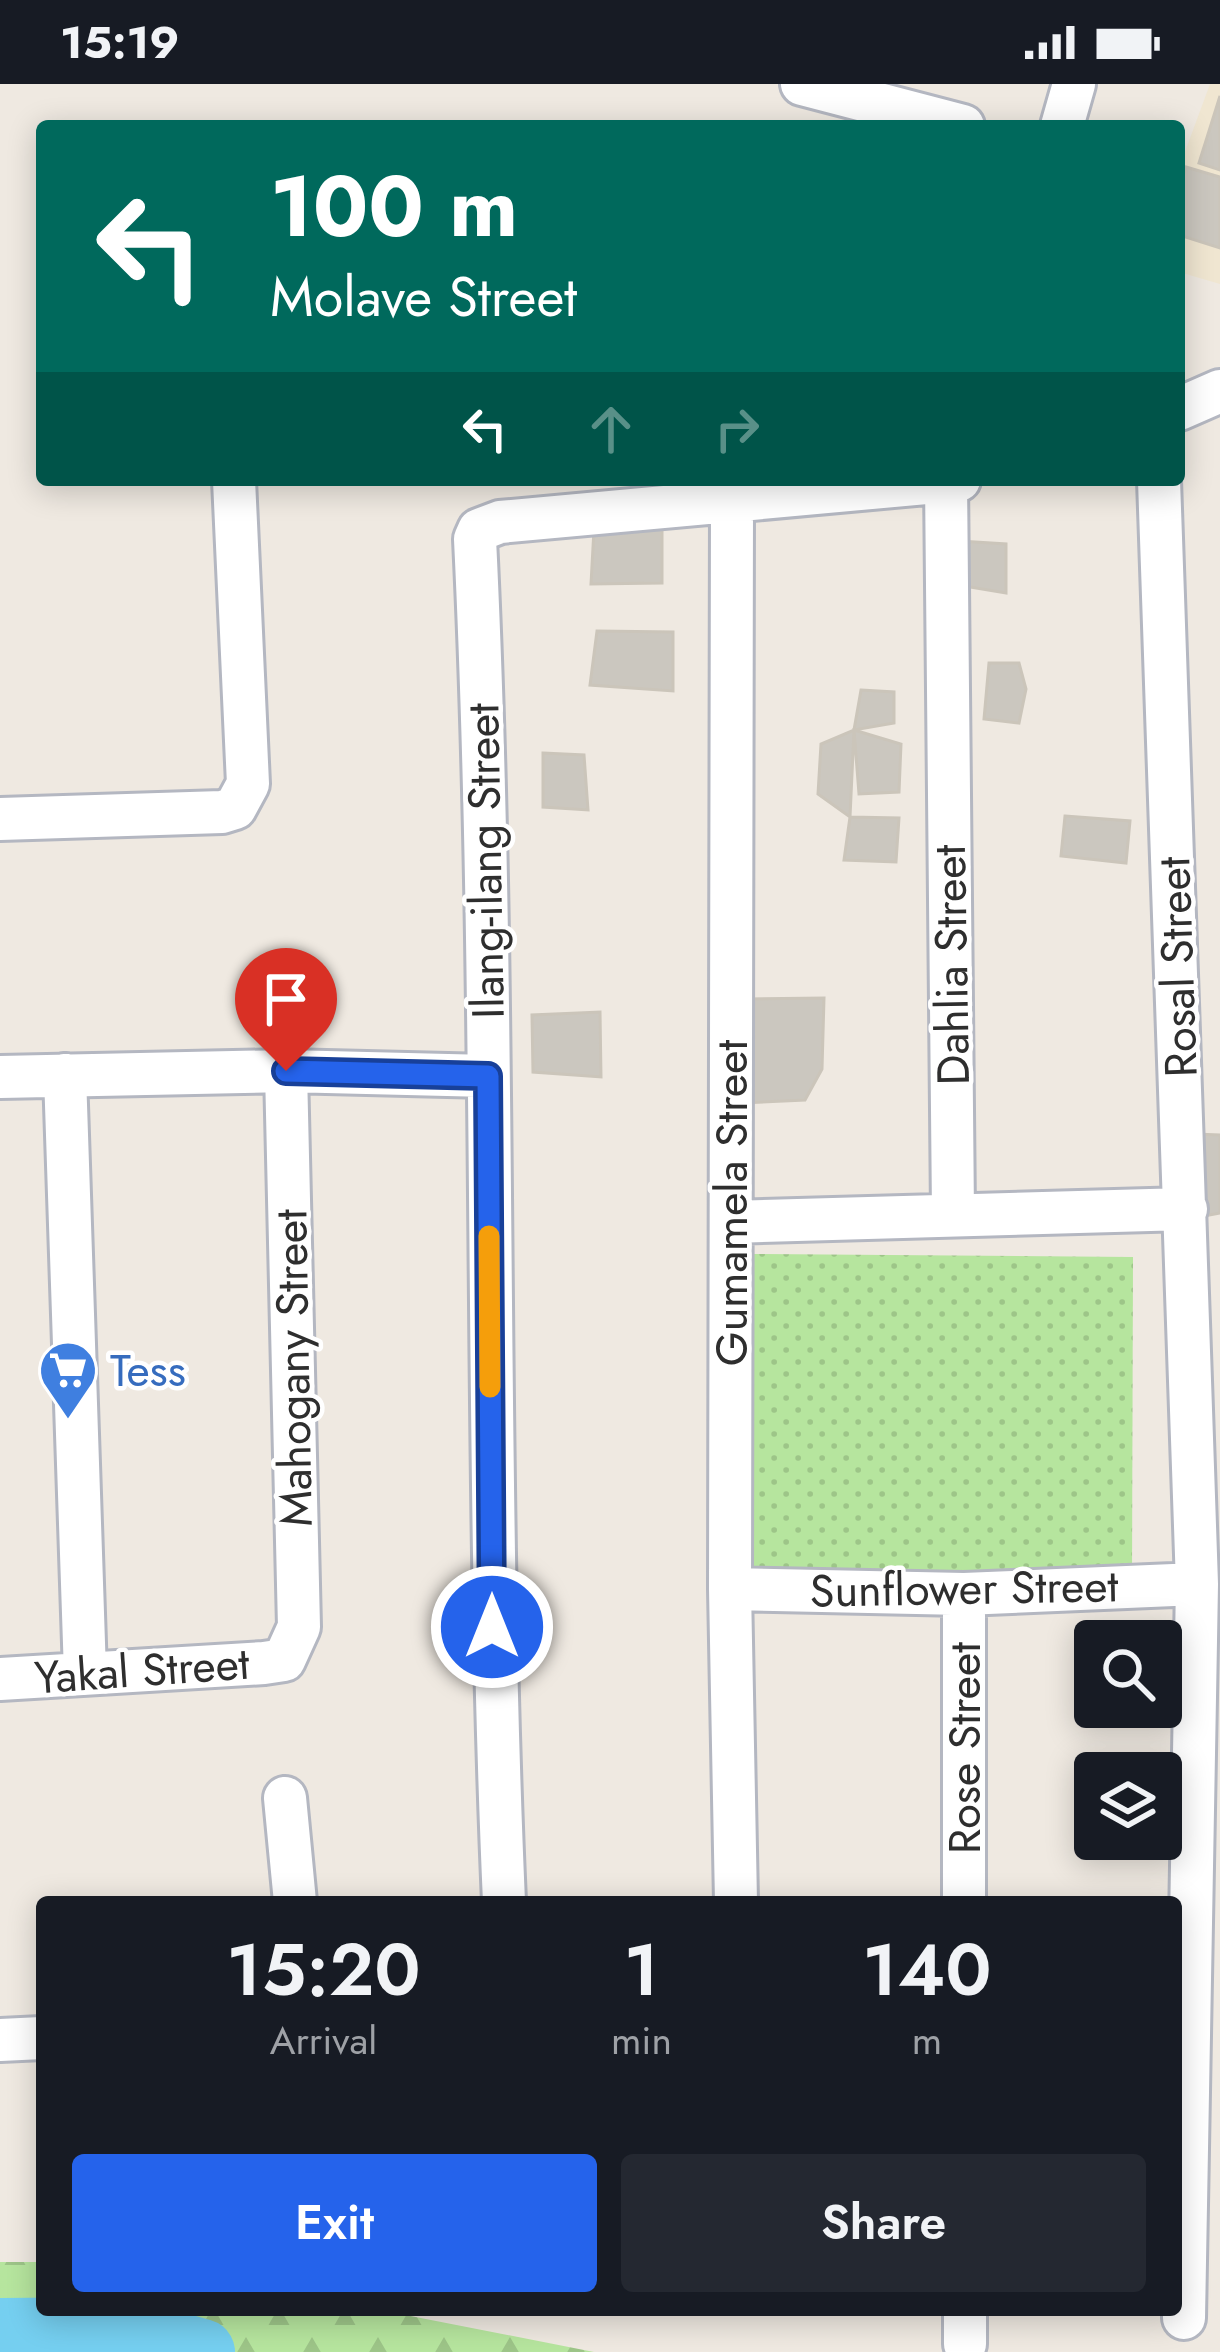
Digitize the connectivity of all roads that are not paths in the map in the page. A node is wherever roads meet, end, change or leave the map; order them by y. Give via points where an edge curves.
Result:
1 (802, 84) edge
2 (1074, 84) edge
3 (940, 120) edge
4 (1064, 120) edge
5 (1220, 391) edge
6 (1185, 406) edge
7 (234, 486) edge
8 (903, 486) edge
9 (950, 486) edge
10 (1160, 486) edge
11 (732, 504) junction
12 (0, 819) edge
13 (286, 1071) junction
14 (65, 1075) junction
15 (0, 1076) edge
16 (488, 1076) junction
17 (1186, 1209) junction
18 (953, 1214) junction
19 (731, 1222) junction
20 (1206, 1424) edge
21 (1197, 1584) junction
22 (730, 1589) junction
23 (964, 1594) junction
24 (284, 1660) joint
25 (85, 1673) junction
26 (0, 1679) edge
27 (285, 1798) dead end
28 (294, 1896) edge
29 (504, 1896) edge
30 (736, 1896) edge
31 (964, 1896) edge
32 (36, 2038) edge
33 (0, 2040) edge
34 (1184, 2318) dead end

1 - 3 street
2 - 4 street
5 - 6 street
7 - 12 street via 246,670 242,798 222,812
8 - 11 street
9 - 18 street, Dahlia Street
10 - 17 street, Rosal Street
11 - 16 street, Ilang-ilang Street via 500,522 475,539
11 - 19 street, Gumamela Street
13 - 14 street
13 - 16 street
13 - 24 street, Mahogany Street via 299,1627
14 - 15 street
14 - 25 street
16 - 29 street, Ilang-ilang Street via 492,1627
17 - 18 street
17 - 20 street, Rosal Street
18 - 19 street
19 - 22 street, Gumamela Street
20 - 21 street, Rosal Street
21 - 23 street, Sunflower Street
21 - 34 street, Rosal Street
22 - 23 street, Sunflower Street
22 - 30 street, Gumamela Street
23 - 31 street, Rose Street
24 - 25 street, Yakal Street
25 - 26 street, Yakal Street
27 - 28 street
32 - 33 street

